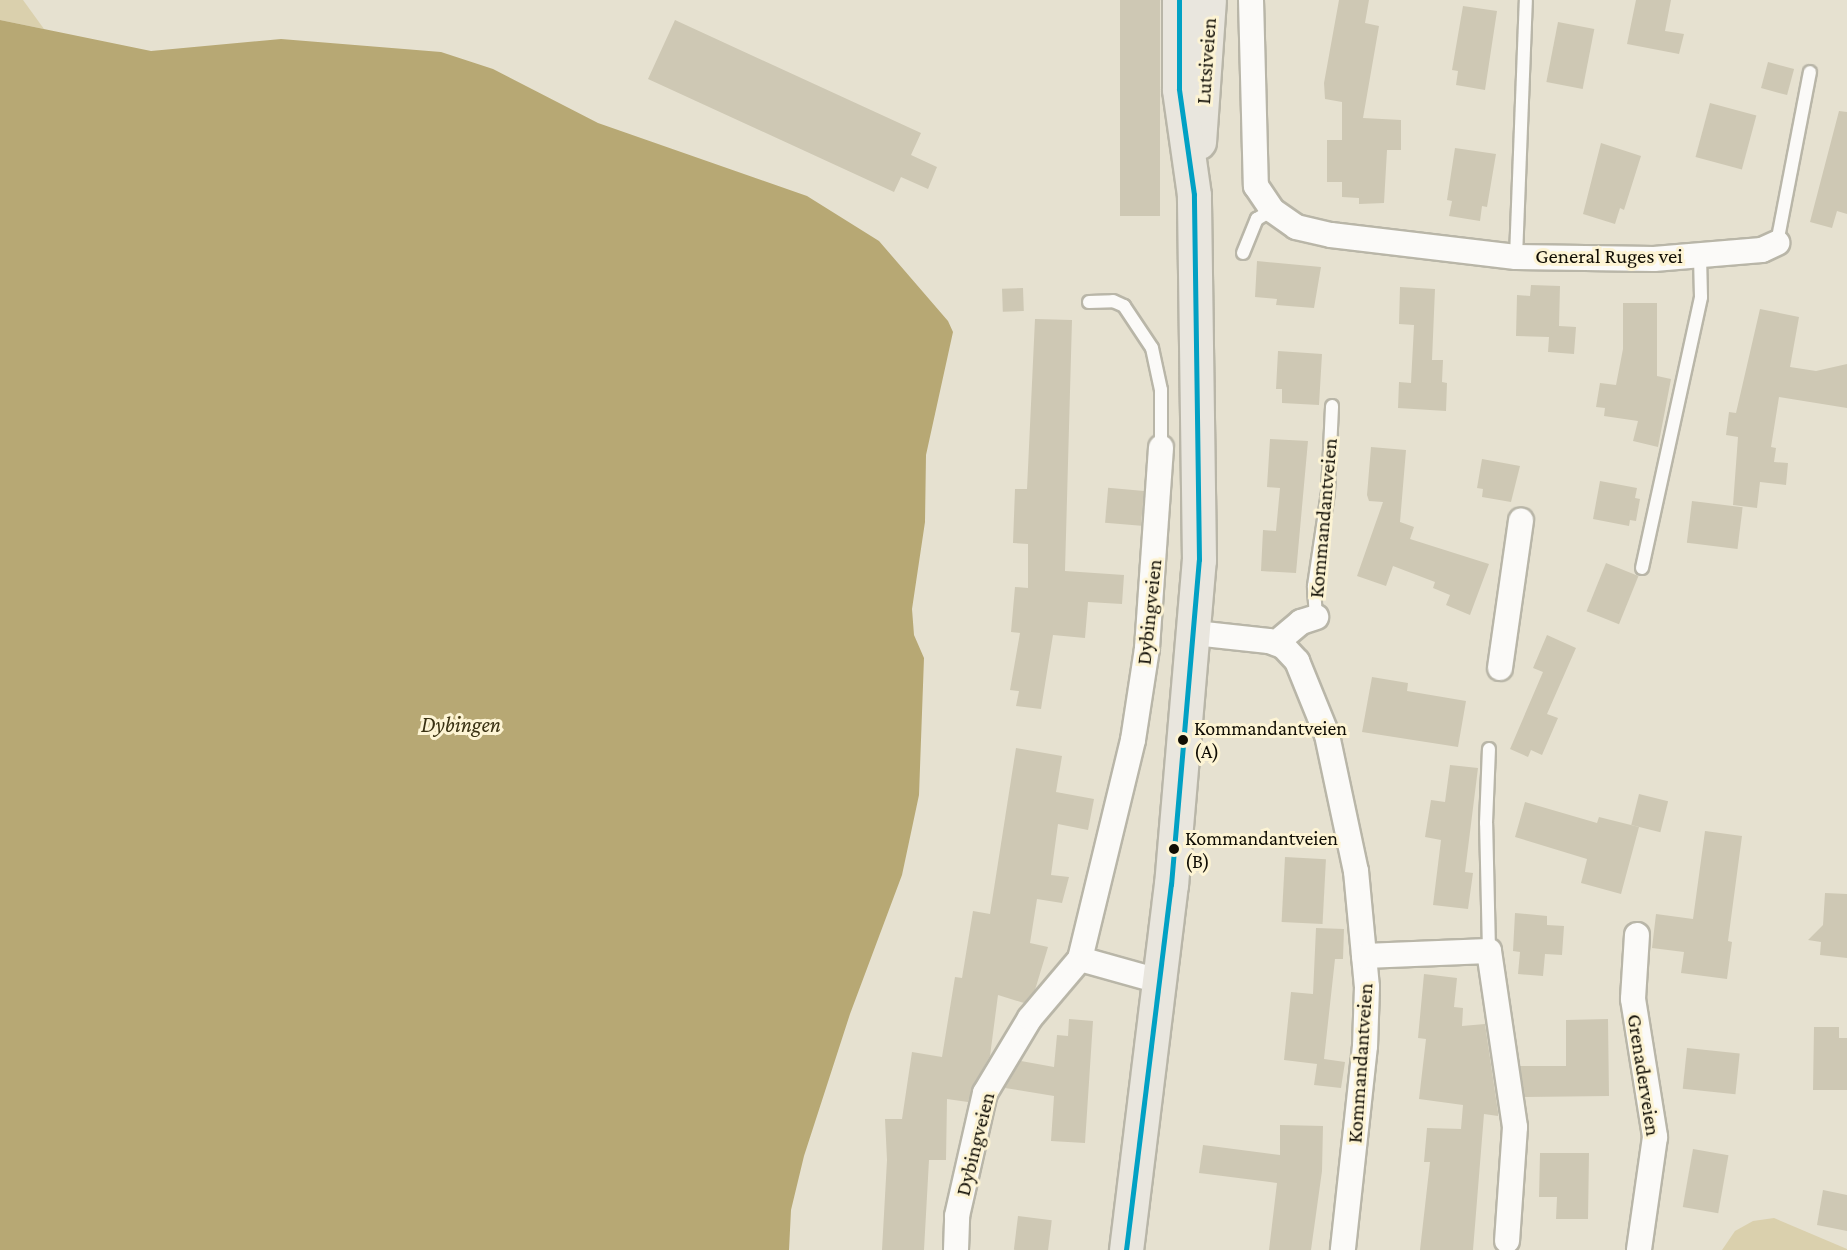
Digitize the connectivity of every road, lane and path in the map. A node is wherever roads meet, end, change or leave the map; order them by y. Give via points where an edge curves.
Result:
1 (1179, 0) edge
2 (1209, 0) edge
3 (1251, 0) edge
4 (1526, 0) edge
5 (1810, 72) dead end
6 (1194, 195) junction
7 (1272, 210) junction
8 (1776, 243) joint
9 (1243, 253) dead end
10 (1700, 255) junction
11 (1516, 256) junction
12 (1089, 302) dead end
13 (1332, 406) dead end
14 (1161, 447) joint
15 (1521, 520) dead end
16 (1642, 568) dead end
17 (1316, 617) joint
18 (1195, 633) junction
19 (1276, 643) junction
20 (1500, 668) dead end
21 (1490, 749) dead end
22 (1637, 935) dead end
23 (1489, 951) junction
24 (1364, 956) junction
25 (1080, 959) junction
26 (1159, 981) junction
27 (1507, 1242) dead end
28 (956, 1250) edge
29 (1126, 1250) edge
30 (1343, 1250) edge
31 (1639, 1250) edge

1 - 6 main road, Lutsiveien via 1179,89
2 - 6 main road, Lutsiveien
3 - 7 street, General Ruges vei via 1253,167 1256,186
4 - 11 lane
5 - 8 lane, General Ruges vei
6 - 18 main road, Lutsiveien via 1199,560
7 - 9 lane via 1257,219
7 - 11 street, General Ruges vei via 1296,227 1331,236
8 - 10 street, General Ruges vei via 1762,250
10 - 11 street, General Ruges vei via 1654,259
10 - 16 lane via 1701,297
12 - 14 lane, Dybingveien via 1113,301 1124,306 1152,348 1161,390
13 - 17 lane, Kommandantveien via 1328,492 1314,586
14 - 25 street, Dybingveien via 1156,544 1140,694
15 - 20 street
17 - 19 street, Kommandantveien via 1301,622
18 - 19 street
18 - 26 main road, Lutsiveien
19 - 24 street, Kommandantveien via 1297,661 1327,735 1356,871
21 - 23 lane via 1486,823
22 - 31 street, Grenaderveien via 1633,999 1655,1137
23 - 24 street
23 - 27 street via 1515,1127
24 - 30 street, Kommandantveien via 1365,1046
25 - 26 street
25 - 28 street, Dybingveien via 1030,1018 985,1093 957,1216
26 - 29 main road, Lutsiveien

